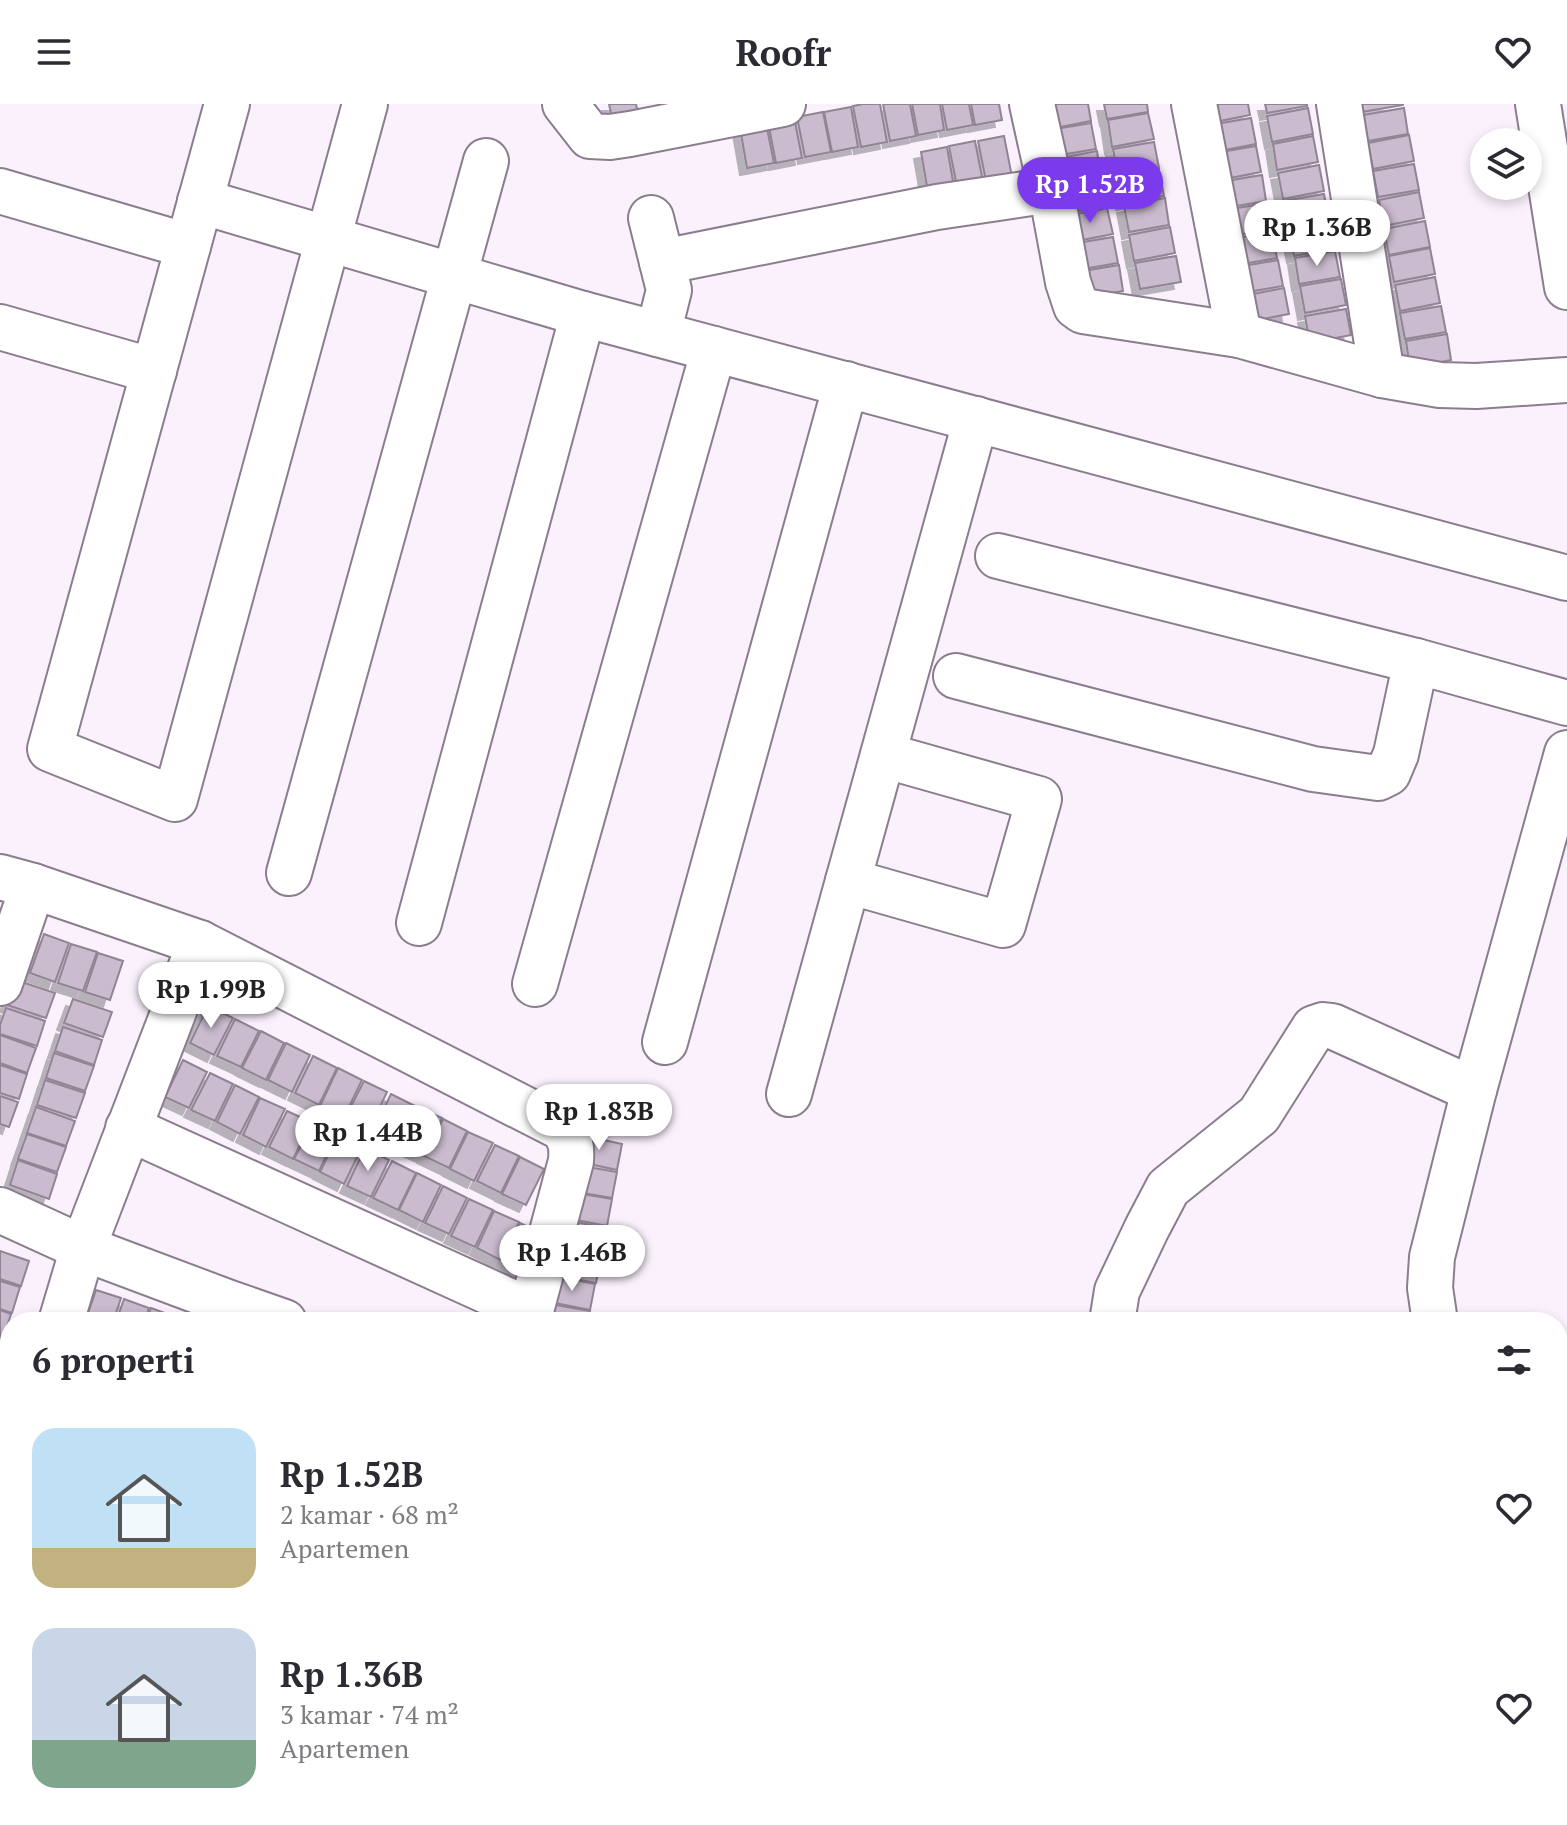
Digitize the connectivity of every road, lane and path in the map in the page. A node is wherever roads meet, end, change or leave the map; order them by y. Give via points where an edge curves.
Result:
1 (365, 104) edge
2 (565, 104) edge
3 (783, 104) edge
4 (1032, 104) edge
5 (1194, 104) edge
6 (1339, 104) edge
7 (1538, 104) edge
8 (215, 107) edge
9 (486, 161) dead end
10 (1051, 190) junction
11 (0, 191) edge
12 (200, 201) junction
13 (651, 218) dead end
14 (328, 238) junction
15 (188, 246) junction
16 (662, 262) junction
17 (454, 275) junction
18 (1567, 287) edge
19 (583, 314) junction
20 (0, 327) edge
21 (658, 334) junction
22 (1239, 335) junction
23 (714, 349) junction
24 (154, 371) junction
25 (1382, 375) junction
26 (1567, 380) edge
27 (846, 384) junction
28 (976, 419) junction
29 (998, 556) dead end
30 (1567, 578) edge
31 (1416, 661) junction
32 (956, 676) dead end
33 (1567, 703) edge
34 (1567, 753) edge
35 (883, 755) junction
36 (289, 873) dead end
37 (848, 881) junction
38 (17, 882) edge
39 (419, 923) dead end
40 (200, 943) junction
41 (0, 983) edge
42 (535, 984) dead end
43 (665, 1042) dead end
44 (1474, 1090) junction
45 (789, 1094) dead end
46 (128, 1128) junction
47 (0, 1210) edge
48 (83, 1248) junction
49 (64, 1312) edge
50 (224, 1312) edge
51 (520, 1312) edge
52 (530, 1312) edge
53 (1114, 1312) edge
54 (1434, 1312) edge

1 - 14 street
2 - 3 street via 590,136 600,137
4 - 10 street
5 - 22 street
6 - 25 street
7 - 18 street
8 - 12 street
9 - 17 street
10 - 16 street via 937,207
10 - 22 street via 1068,282 1079,309
11 - 15 street
12 - 14 street
12 - 15 street
13 - 16 street
14 - 17 street
14 - 24 street via 175,799 50,749
15 - 24 street
16 - 21 street via 669,290
17 - 19 street
17 - 36 street
19 - 21 street
19 - 39 street
20 - 24 street
21 - 23 street
22 - 25 street
23 - 27 street
23 - 42 street
25 - 26 street via 1464,386
27 - 28 street
27 - 43 street
28 - 30 street
28 - 35 street
29 - 31 street
31 - 32 street via 1396,754 1388,773 1378,778 1313,769
31 - 33 street
34 - 44 street
35 - 37 street
35 - 37 street via 1039,799 1003,925
37 - 45 street
38 - 40 street
38 - 41 street
40 - 46 street
40 - 52 street via 562,1128 569,1136 571,1161
44 - 53 street via 1332,1026 1314,1028 1259,1115 1168,1188 1117,1291
44 - 54 street via 1432,1257
46 - 48 street
46 - 51 street
47 - 48 street
48 - 49 street
48 - 50 street

